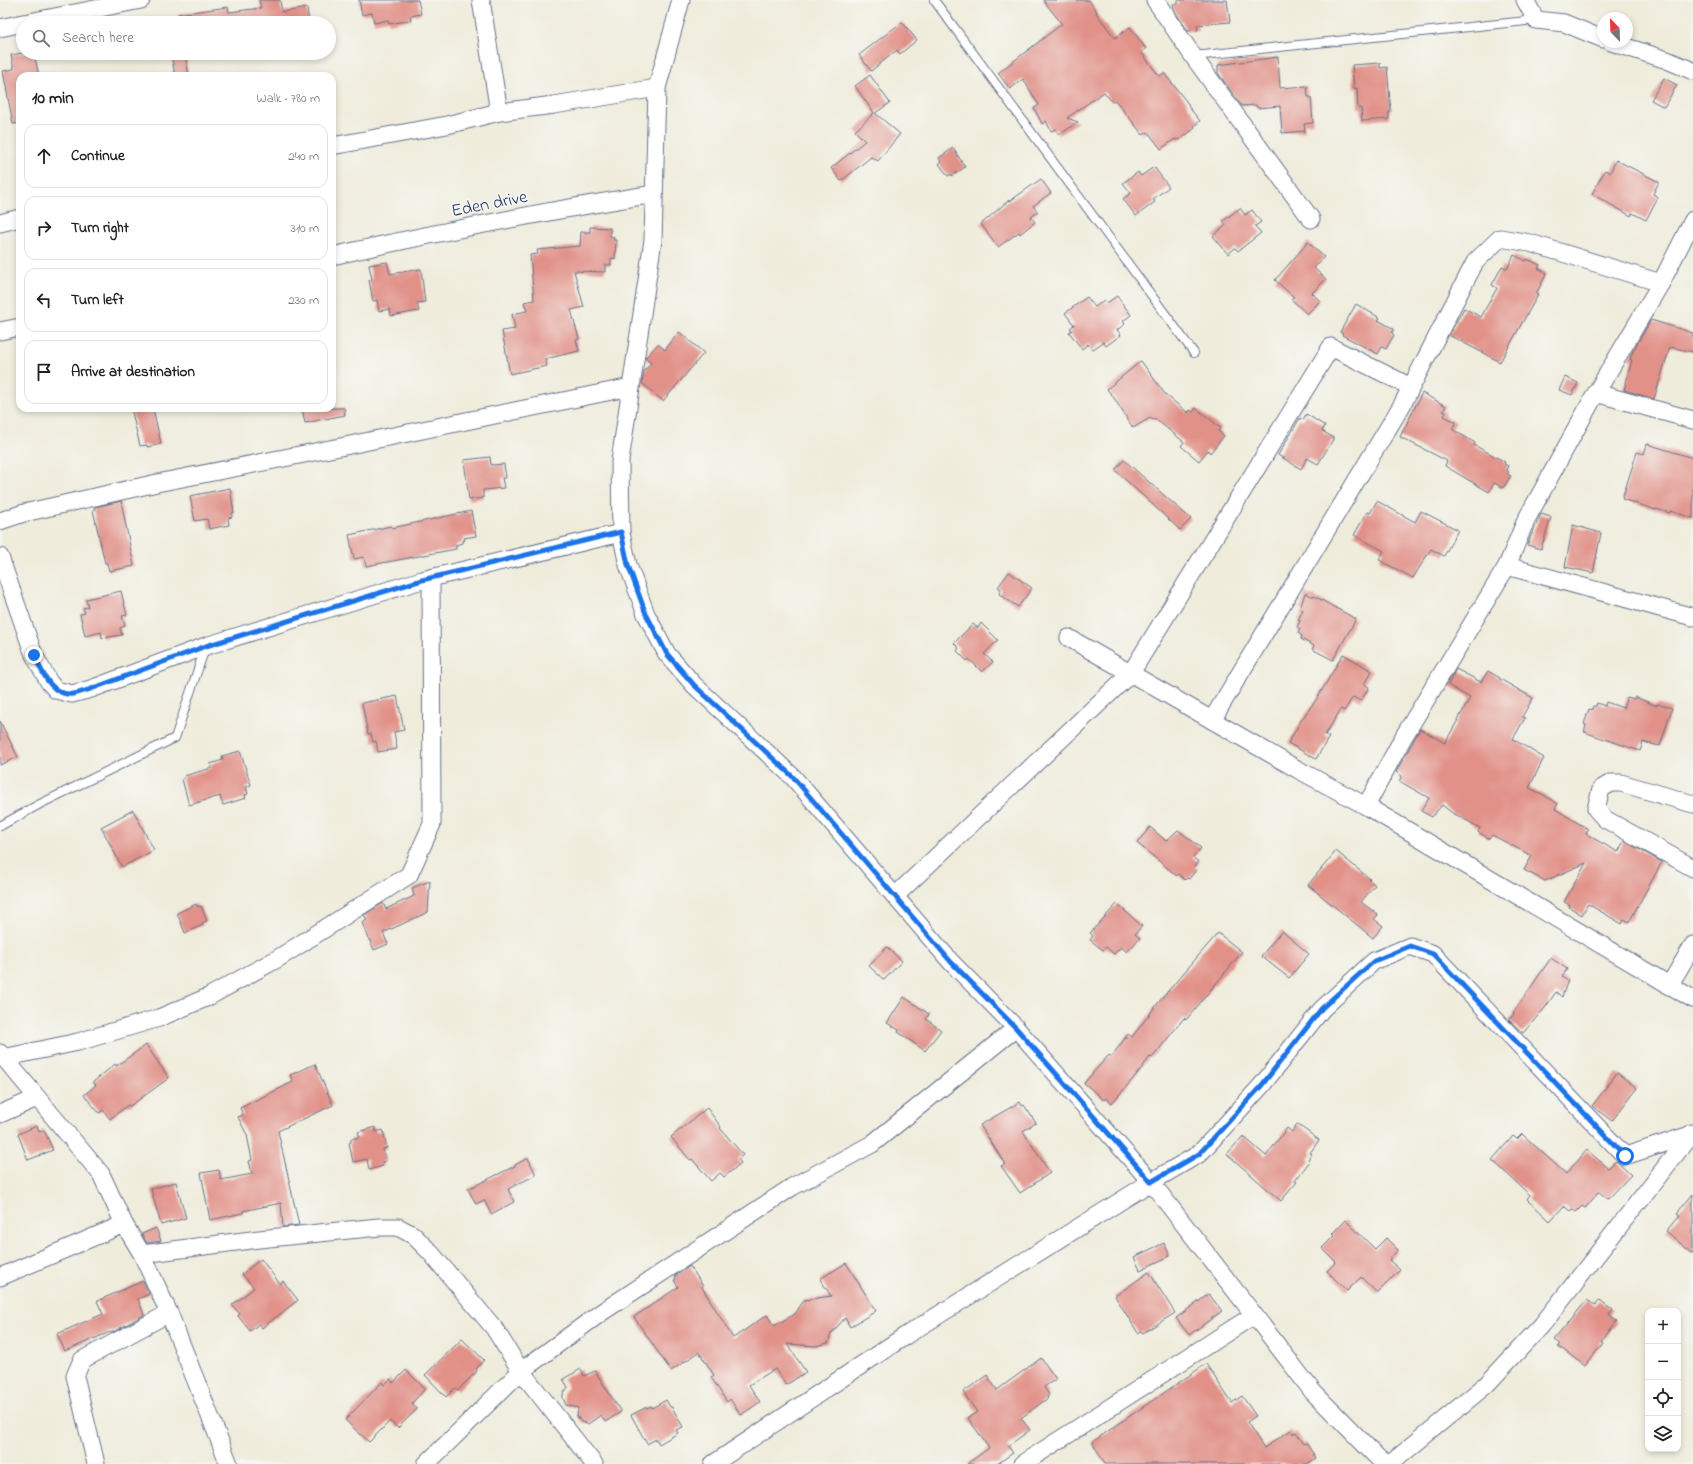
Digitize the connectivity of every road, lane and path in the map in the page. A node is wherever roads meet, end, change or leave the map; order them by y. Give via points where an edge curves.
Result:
1 (141, 0) edge
2 (481, 0) edge
3 (681, 0) edge
4 (934, 0) edge
5 (1155, 0) edge
6 (1525, 0) edge
7 (59, 16) edge
8 (1536, 20) junction
9 (16, 25) edge
10 (0, 28) edge
11 (1597, 37) edge
12 (1630, 48) edge
13 (1193, 56) junction
14 (1693, 70) edge
15 (658, 88) junction
16 (499, 112) junction
17 (336, 145) edge
18 (654, 194) junction
19 (16, 219) edge
20 (1311, 219) dead end
21 (1693, 220) edge
22 (0, 223) edge
23 (336, 255) edge
24 (1660, 283) junction
25 (16, 328) edge
26 (0, 331) edge
27 (1194, 353) dead end
28 (631, 387) junction
29 (1411, 387) junction
30 (1596, 393) junction
31 (1693, 420) edge
32 (0, 521) edge
33 (621, 532) junction
34 (0, 557) edge
35 (1507, 566) junction
36 (431, 578) junction
37 (1693, 617) edge
38 (1069, 638) dead end
39 (206, 646) junction
40 (1131, 673) junction
41 (1212, 720) junction
42 (1693, 804) edge
43 (1366, 806) junction
44 (0, 826) edge
45 (1693, 868) edge
46 (895, 896) junction
47 (1693, 945) edge
48 (1669, 986) junction
49 (1693, 999) edge
50 (1016, 1028) junction
51 (2, 1055) edge
52 (38, 1098) junction
53 (0, 1114) edge
54 (1692, 1132) edge
55 (1151, 1182) junction
56 (124, 1224) junction
57 (142, 1254) junction
58 (0, 1277) edge
59 (169, 1313) junction
60 (1254, 1314) junction
61 (521, 1370) junction
62 (1384, 1463) edge
63 (96, 1464) edge
64 (229, 1464) edge
65 (426, 1464) edge
66 (594, 1464) edge
67 (713, 1464) edge
68 (1022, 1464) edge

1 - 7 street
2 - 16 street
3 - 15 street
4 - 27 lane
5 - 13 street
6 - 8 street
8 - 11 street via 1564,23
8 - 13 lane
9 - 10 street
12 - 14 street
13 - 20 street
15 - 16 street
15 - 18 street
16 - 17 street via 447,125
18 - 23 street, Eden drive via 566,208
18 - 28 street via 653,240
19 - 22 street
21 - 24 street
24 - 29 street via 1530,243 1500,238 1475,262
24 - 30 street
25 - 26 street
28 - 32 street via 340,448 157,483 24,513
28 - 33 street via 620,461
29 - 40 street via 1331,347
29 - 41 street
30 - 31 street
30 - 35 street via 1526,520
33 - 36 street
33 - 46 street via 628,565 646,614 667,654 694,685 793,777
34 - 39 street via 34,655 56,690 72,694 91,689
35 - 37 street
35 - 43 street via 1404,736
36 - 39 street
36 - 51 street via 432,824 409,875 277,959 208,997 159,1018 78,1042
38 - 40 street
39 - 44 lane via 175,738
40 - 41 street
40 - 46 street
41 - 43 street
42 - 45 street via 1621,783 1610,783 1601,789 1596,809 1605,819
43 - 48 street
46 - 50 street via 951,962
47 - 48 street
48 - 49 street
50 - 55 street
50 - 61 street via 872,1144 792,1187 602,1312
51 - 52 street
52 - 53 street
52 - 56 street via 101,1174
54 - 55 street via 1625,1156 1433,954 1410,946 1374,961 1322,1008 1262,1085 1199,1154
54 - 62 street via 1542,1325 1486,1385
55 - 60 street
55 - 67 street via 905,1336
56 - 57 street
56 - 58 street
57 - 59 street
57 - 61 street via 259,1239 398,1227 413,1235 430,1252 494,1328
59 - 63 street via 82,1360 75,1376
59 - 64 street
60 - 62 street via 1312,1392
60 - 68 street
61 - 65 street
61 - 66 street

